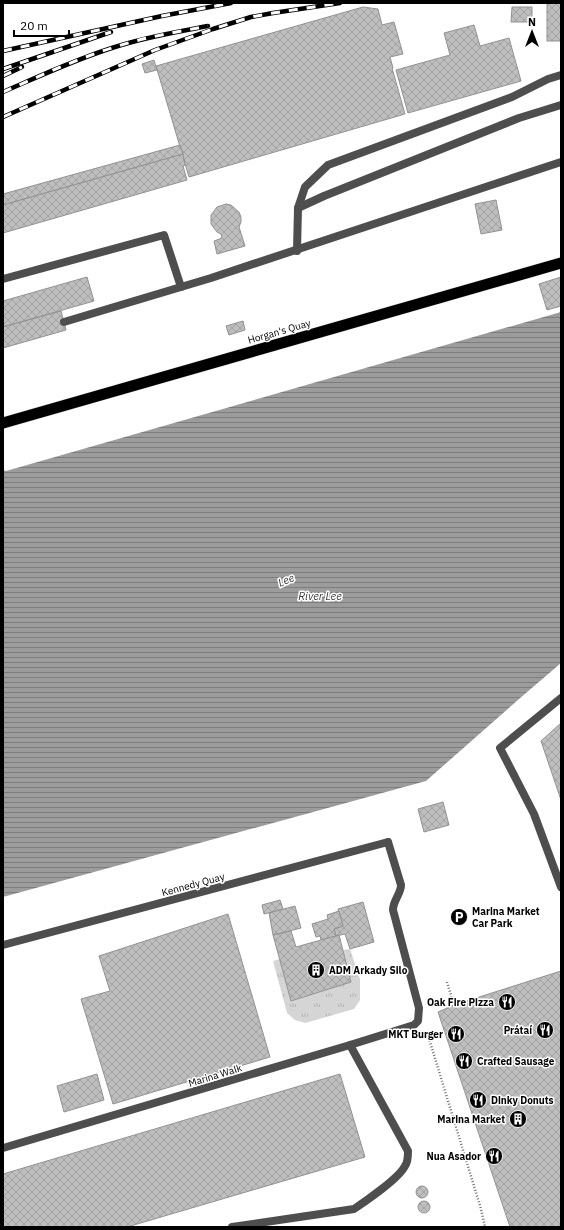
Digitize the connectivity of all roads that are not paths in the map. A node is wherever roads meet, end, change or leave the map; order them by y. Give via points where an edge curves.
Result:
1 (561, 75) edge
2 (561, 105) edge
3 (561, 162) edge
4 (298, 208) junction
5 (297, 251) junction
6 (561, 262) edge
7 (3, 279) edge
8 (181, 287) junction
9 (64, 322) dead end
10 (3, 423) edge
11 (561, 698) edge
12 (561, 887) edge
13 (3, 946) edge
14 (420, 1008) joint
15 (350, 1046) junction
16 (3, 1148) edge
17 (232, 1227) edge

1 - 4 street via 512,97 328,165 305,187
2 - 4 street via 519,118
3 - 5 street
4 - 5 street
5 - 8 street
6 - 10 highway, Horgan's Quay
7 - 8 street via 164,235
8 - 9 street
11 - 12 street via 500,748 534,814
13 - 14 street, Kennedy Quay via 388,842 401,885 393,910
14 - 15 street, Marina Walk via 418,1021 414,1025
15 - 16 street, Marina Walk
15 - 17 street via 408,1151 407,1165 402,1172 354,1209

